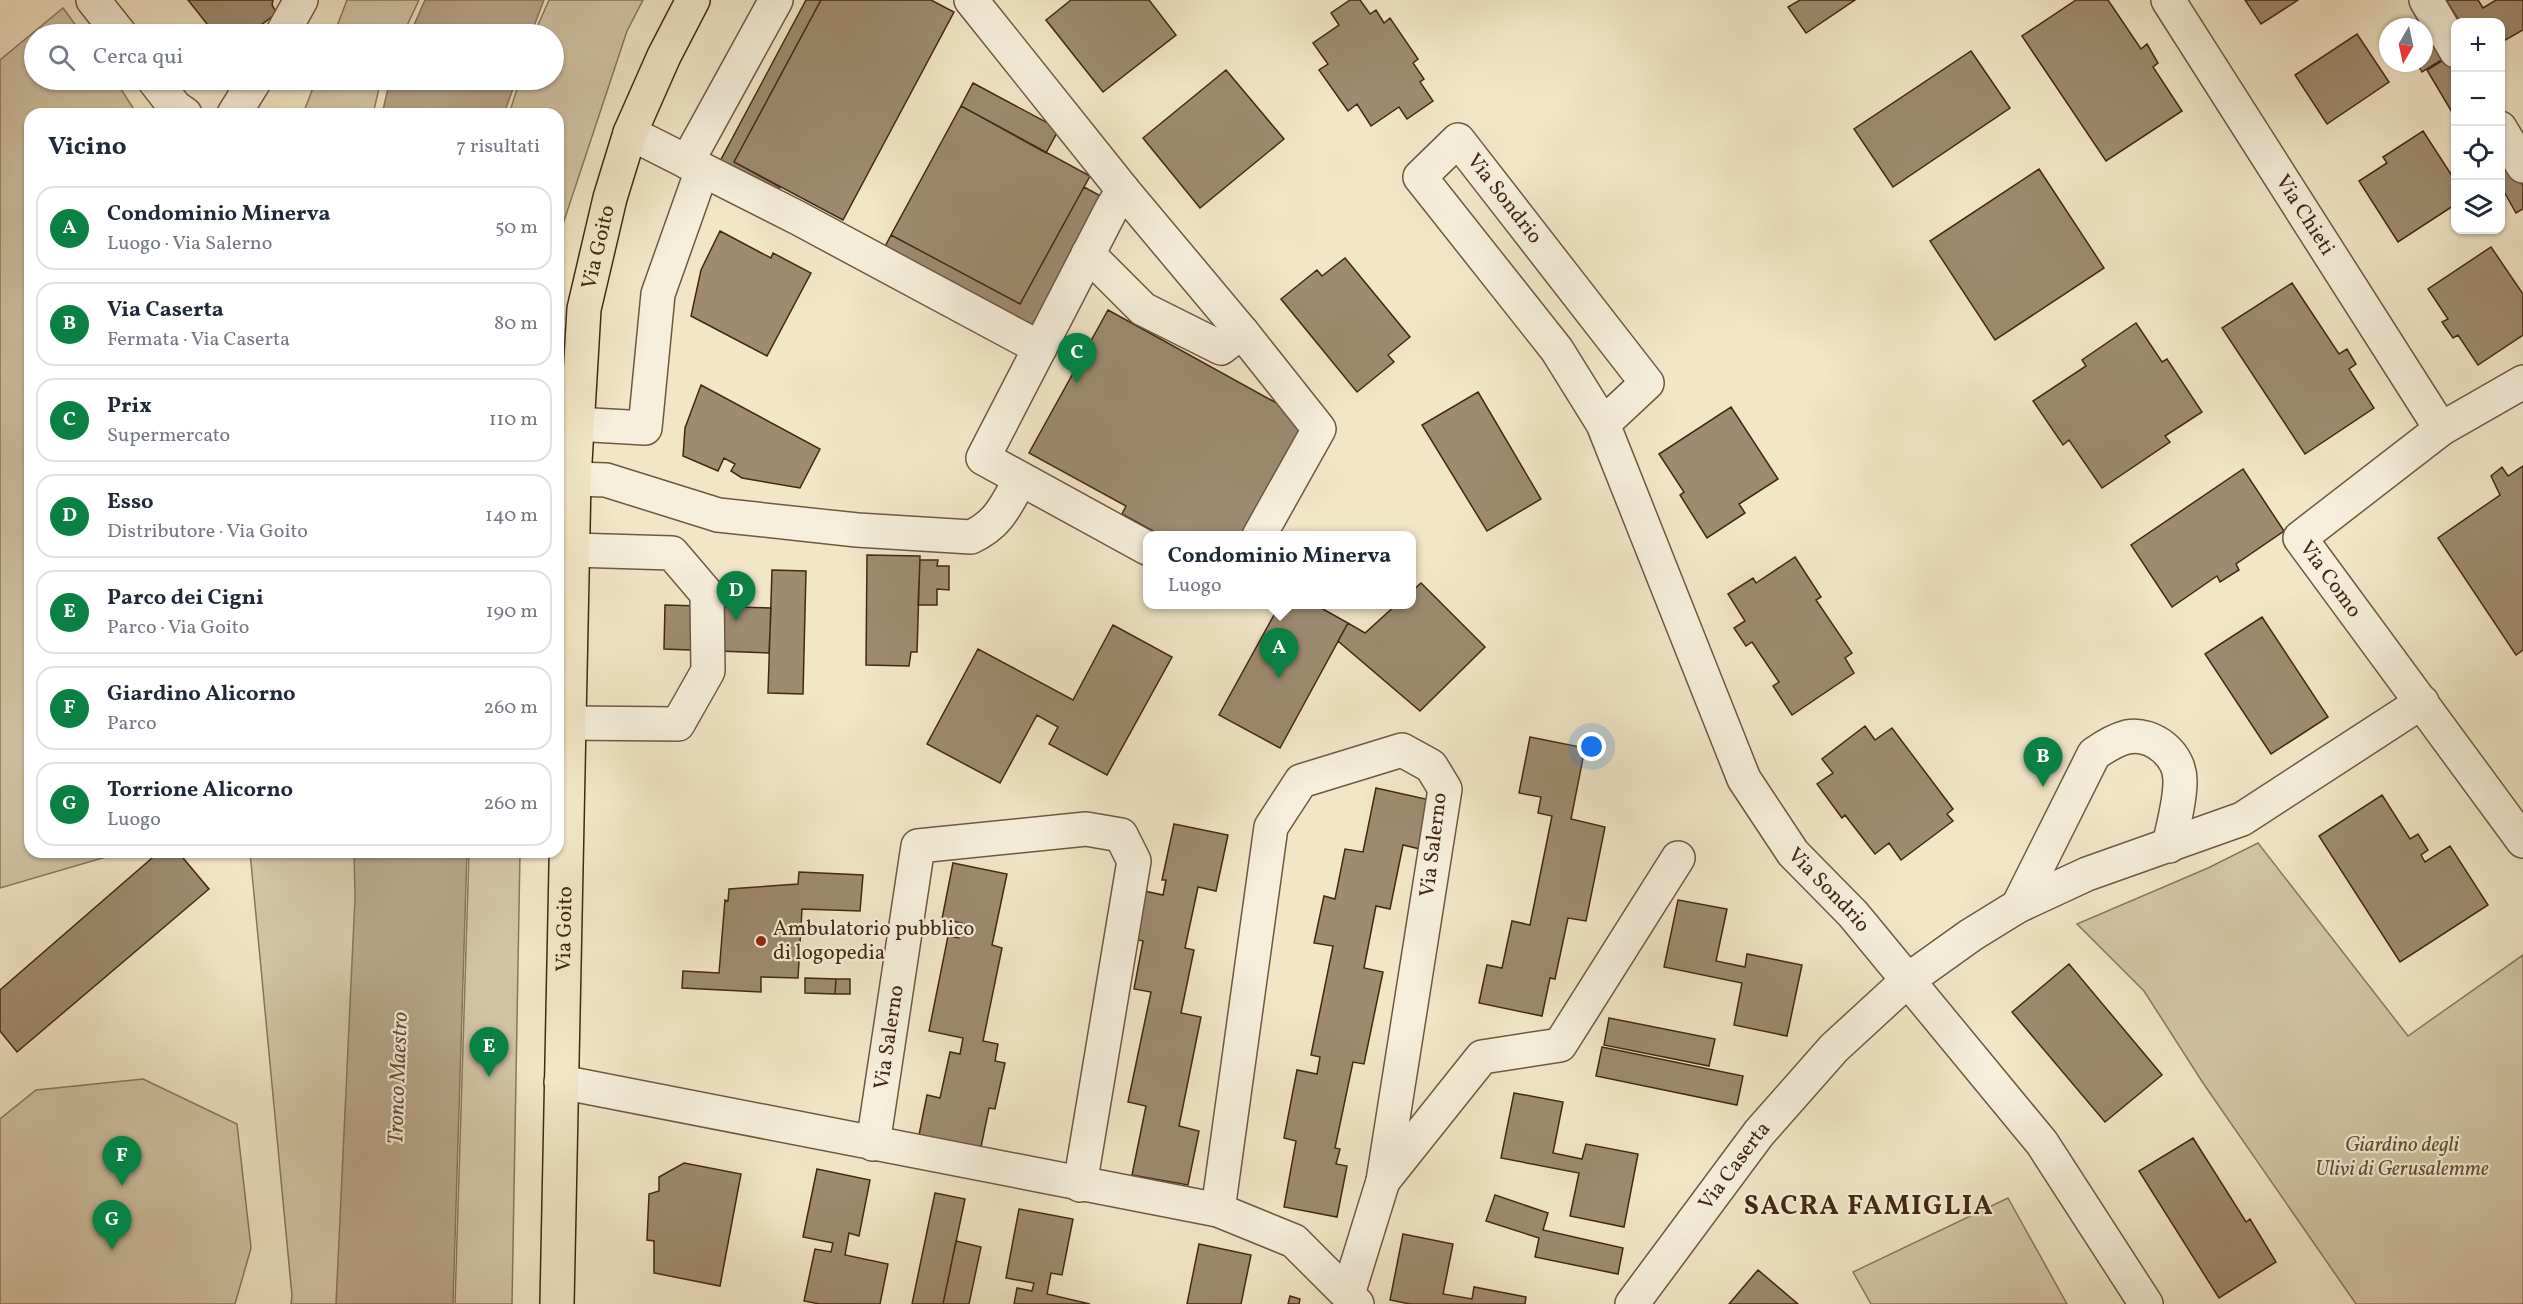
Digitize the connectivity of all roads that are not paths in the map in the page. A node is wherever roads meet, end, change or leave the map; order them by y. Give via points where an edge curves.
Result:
1 (93, 0) edge
2 (301, 0) edge
3 (693, 0) edge
4 (776, 0) edge
5 (971, 0) edge
6 (2168, 0) edge
7 (2426, 0) edge
8 (112, 24) edge
9 (288, 24) edge
10 (2451, 42) edge
11 (162, 90) edge
12 (249, 90) edge
13 (176, 108) edge
14 (238, 108) edge
15 (630, 133) junction
16 (2505, 136) edge
17 (694, 166) junction
18 (2523, 166) edge
19 (1123, 190) junction
20 (1088, 254) junction
21 (1242, 332) junction
22 (1040, 348) junction
23 (2523, 382) edge
24 (575, 424) junction
25 (1603, 424) junction
26 (2441, 429) junction
27 (574, 479) junction
28 (1020, 480) junction
29 (1262, 531) edge
30 (1143, 546) edge
31 (573, 550) junction
32 (2422, 702) junction
33 (569, 723) junction
34 (2523, 841) edge
35 (2169, 846) junction
36 (1678, 858) dead end
37 (2019, 906) junction
38 (1908, 980) junction
39 (561, 1082) junction
40 (873, 1144) junction
41 (1383, 1181) junction
42 (1080, 1185) junction
43 (1218, 1210) junction
44 (1352, 1299) edge
45 (556, 1304) edge
46 (1632, 1304) edge
47 (2146, 1304) edge

1 - 8 street
2 - 9 street
3 - 15 main road, Via Goito
4 - 17 street
5 - 19 street
6 - 26 street, Via Chieti
7 - 10 street
11 - 13 street
12 - 14 street
15 - 17 street
15 - 24 main road, Via Goito via 584,309
16 - 18 street
17 - 22 street
17 - 24 street via 658,294 645,428
19 - 20 street
19 - 21 street
20 - 21 street via 1143,309 1221,348
20 - 22 street
21 - 29 street via 1319,429
22 - 28 street via 983,458
23 - 26 street, Via Como
24 - 27 main road, Via Goito
25 - 25 street, Via Sondrio via 1647,383 1458,140 1420,177 1557,350
25 - 38 street, Via Sondrio via 1744,780 1793,852 1853,914
26 - 32 street, Via Como via 2300,538
27 - 28 street via 606,480 718,515 971,537 988,529
27 - 31 main road, Via Goito
28 - 30 street
31 - 33 main road, Via Goito
31 - 33 street via 672,553 707,594 708,671 678,724
32 - 34 street, Via Como
32 - 35 street, Via Caserta via 2242,819
33 - 39 main road, Via Goito
35 - 37 street, Via Caserta via 2087,874
35 - 37 street via 2180,780 2174,758 2159,742 2129,736 2112,742 2094,754
36 - 41 street, Via Salerno via 1560,1046 1482,1057
37 - 38 street, Via Caserta
38 - 46 street, Via Caserta via 1834,1048 1759,1134
38 - 47 street, Via Sondrio via 2042,1143
39 - 40 street, Via Salerno
39 - 45 main road, Via Goito
40 - 42 street, Via Salerno
40 - 42 street, Via Salerno via 918,846 1086,829 1121,835 1134,861
41 - 43 street, Via Salerno via 1444,789 1431,766 1402,750 1301,781 1271,827
41 - 44 street, Via Salerno
42 - 43 street, Via Salerno
43 - 44 street, Via Salerno via 1294,1240

